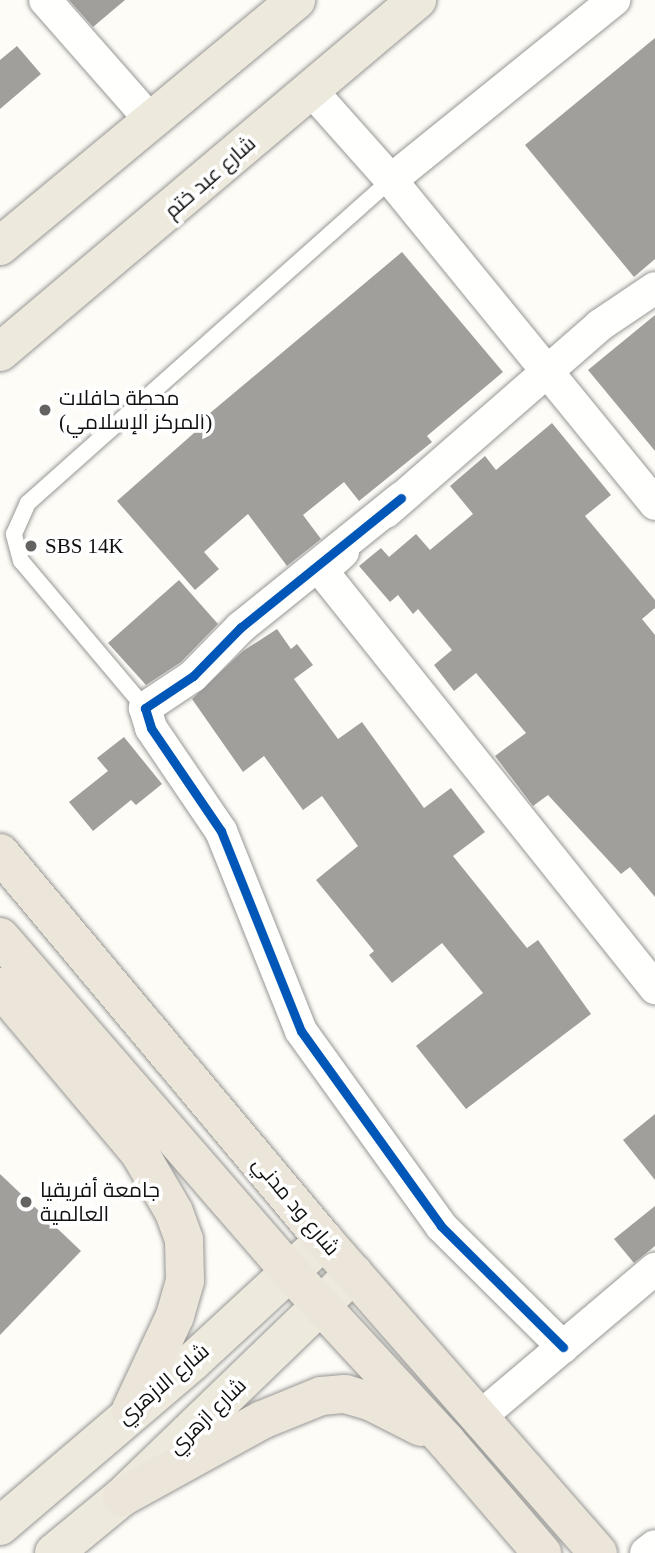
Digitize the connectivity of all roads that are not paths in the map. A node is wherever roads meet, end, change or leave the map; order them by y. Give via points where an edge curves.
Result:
1 (45, 0) edge
2 (296, 0) edge
3 (417, 0) edge
4 (614, 0) edge
5 (311, 90) junction
6 (152, 122) junction
7 (391, 180) junction
8 (0, 246) edge
9 (655, 288) edge
10 (0, 352) edge
11 (548, 373) junction
12 (401, 498) junction
13 (655, 504) edge
14 (145, 708) junction
15 (0, 853) edge
16 (0, 937) edge
17 (0, 987) edge
18 (655, 988) edge
19 (324, 1240) junction
20 (655, 1269) edge
21 (291, 1273) junction
22 (354, 1273) junction
23 (321, 1307) junction
24 (563, 1347) junction
25 (131, 1410) junction
26 (481, 1416) junction
27 (446, 1441) junction
28 (122, 1497) junction
29 (0, 1526) edge
30 (655, 1546) edge
31 (54, 1553) edge
32 (542, 1553) edge
33 (598, 1553) edge
34 (646, 1553) edge

1 - 6 street
2 - 6 main road
3 - 5 main road, شارع عبد ختم
4 - 7 street
5 - 7 street
5 - 10 main road, شارع عبد ختم
6 - 8 main road
7 - 11 street
7 - 14 lane via 28,503 14,534 21,561
9 - 11 street via 600,325
11 - 12 street
11 - 13 street
12 - 14 street via 241,627 193,676
12 - 18 street via 322,571
14 - 24 street via 151,727 221,831 301,1031 441,1226
15 - 19 highway, شارع ود مدني
16 - 21 highway
17 - 25 highway via 139,1152 174,1212 184,1240 185,1281 175,1315
19 - 21 main road, شارع الازهري
19 - 22 highway, شارع ود مدني
20 - 24 street
21 - 23 highway
21 - 25 main road, شارع الازهري
22 - 23 main road, شارع ازهري
22 - 26 highway, شارع ود مدني
23 - 27 highway
23 - 28 main road, شارع ازهري
24 - 26 street
25 - 29 main road, شارع الازهري
26 - 33 highway, شارع ود مدني
27 - 28 highway via 370,1401 345,1394 321,1396 262,1420
27 - 32 highway
28 - 31 main road, شارع ازهري
30 - 34 street

